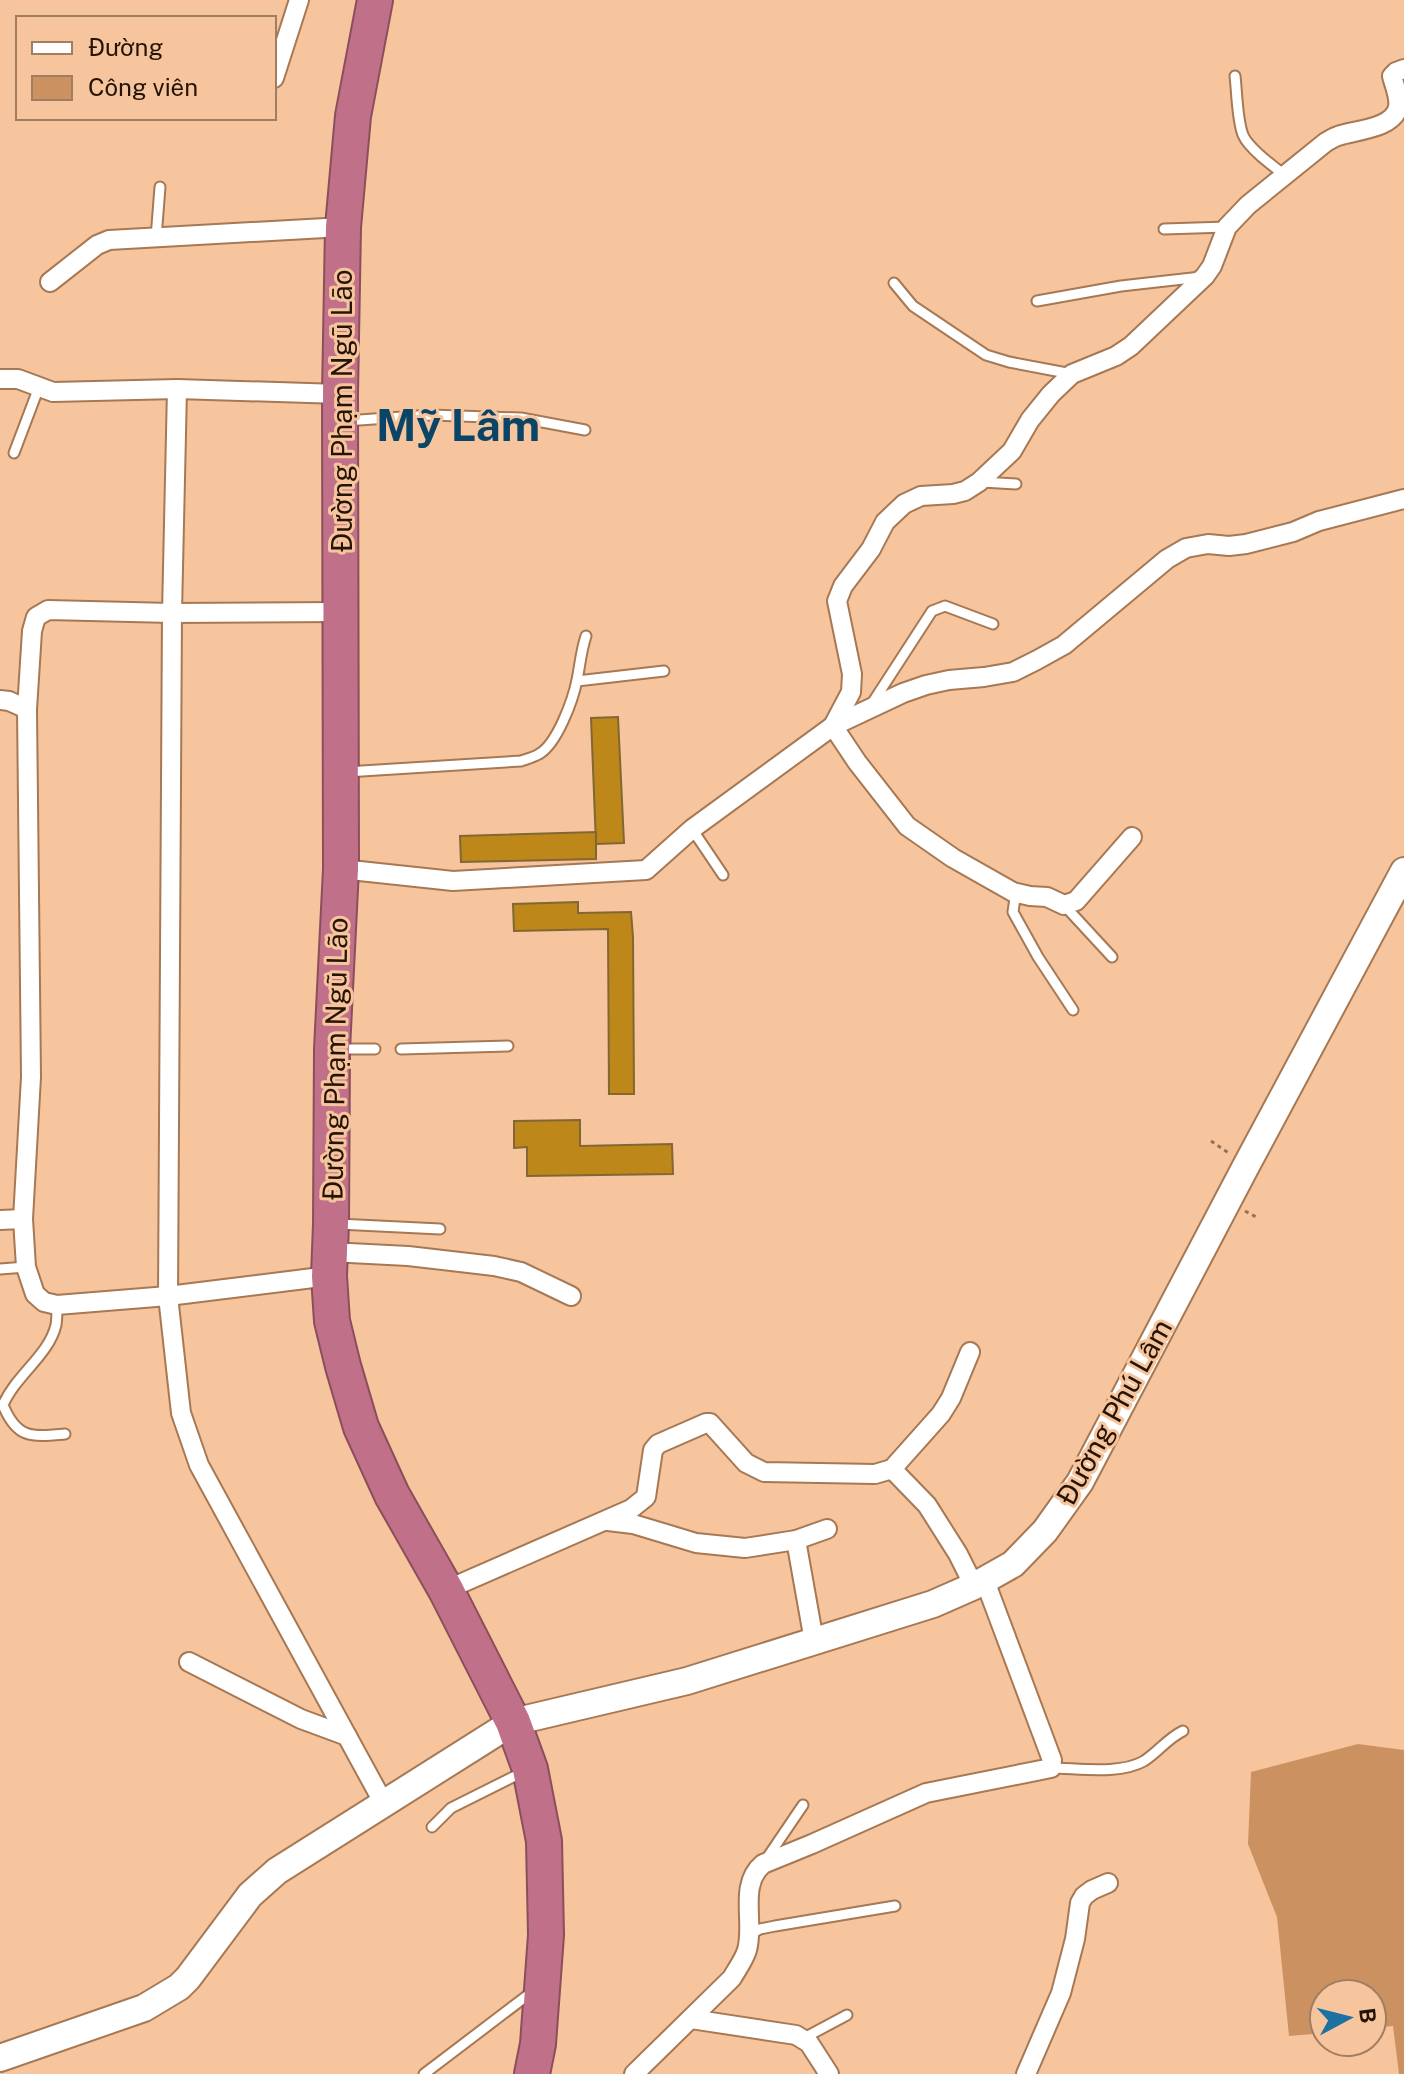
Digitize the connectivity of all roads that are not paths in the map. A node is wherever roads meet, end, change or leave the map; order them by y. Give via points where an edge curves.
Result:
1 (299, 0) edge
2 (375, 0) edge
3 (1404, 69) edge
4 (276, 72) edge
5 (1235, 76) dead end
6 (1401, 99) edge
7 (1286, 176) junction
8 (160, 187) dead end
9 (343, 227) junction
10 (1227, 227) junction
11 (1164, 229) dead end
12 (156, 238) junction
13 (1205, 276) junction
14 (50, 282) dead end
15 (894, 283) dead end
16 (1037, 301) dead end
17 (1072, 374) junction
18 (0, 379) edge
19 (39, 387) junction
20 (177, 389) junction
21 (341, 408) junction
22 (585, 430) dead end
23 (14, 453) dead end
24 (979, 482) junction
25 (1016, 484) dead end
26 (1404, 499) edge
27 (340, 612) junction
28 (172, 613) junction
29 (993, 624) dead end
30 (586, 636) dead end
31 (664, 671) dead end
32 (577, 681) junction
33 (0, 700) edge
34 (27, 709) junction
35 (867, 711) junction
36 (833, 726) junction
37 (339, 773) junction
38 (692, 829) junction
39 (1132, 837) dead end
40 (341, 869) junction
41 (1404, 871) edge
42 (723, 875) dead end
43 (1020, 894) junction
44 (1064, 905) junction
45 (1112, 957) dead end
46 (1073, 1010) dead end
47 (508, 1046) dead end
48 (332, 1049) junction
49 (375, 1049) dead end
50 (401, 1049) dead end
51 (23, 1219) junction
52 (0, 1220) edge
53 (440, 1229) dead end
54 (330, 1251) junction
55 (26, 1267) junction
56 (0, 1269) edge
57 (168, 1296) junction
58 (571, 1296) dead end
59 (57, 1305) junction
60 (970, 1352) dead end
61 (65, 1434) dead end
62 (892, 1469) junction
63 (605, 1521) junction
64 (827, 1529) dead end
65 (796, 1540) junction
66 (979, 1583) junction
67 (446, 1590) junction
68 (814, 1641) junction
69 (189, 1662) dead end
70 (513, 1722) junction
71 (1183, 1731) dead end
72 (347, 1736) junction
73 (1051, 1768) junction
74 (530, 1769) junction
75 (383, 1802) junction
76 (803, 1805) dead end
77 (432, 1827) dead end
78 (763, 1864) junction
79 (1108, 1883) dead end
80 (895, 1906) dead end
81 (749, 1935) junction
82 (544, 1983) junction
83 (847, 2015) dead end
84 (691, 2019) junction
85 (804, 2038) junction
86 (0, 2058) edge
87 (424, 2074) edge
88 (532, 2074) edge
89 (634, 2074) edge
90 (829, 2074) edge
91 (1026, 2074) edge

1 - 4 street
2 - 9 highway, Đường Phạm Ngũ Lão via 353,116
3 - 6 street via 1392,76
5 - 7 lane via 1242,133
6 - 7 street via 1394,115 1379,126 1326,142
7 - 10 street
8 - 12 lane
9 - 12 street
9 - 21 highway, Đường Phạm Ngũ Lão
10 - 11 lane
10 - 13 street
12 - 14 street via 109,240
13 - 16 lane
13 - 17 street via 1131,346
15 - 17 lane via 913,306 986,355
17 - 24 street via 1030,420 1012,451
18 - 19 street
19 - 20 street via 53,392
19 - 23 lane
20 - 21 street
20 - 28 street
21 - 22 lane via 521,418
21 - 27 highway, Đường Phạm Ngũ Lão
24 - 25 lane
24 - 36 street via 965,491 921,496 904,504 885,522 843,586 837,601 851,692
26 - 35 street via 1246,544 1186,548 1064,645 1037,660 1013,672 926,685
27 - 28 street
27 - 37 highway, Đường Phạm Ngũ Lão
28 - 34 street via 48,610 36,617
28 - 57 street
29 - 35 lane via 945,606 932,611
30 - 32 lane
31 - 32 lane
32 - 37 lane via 555,736 541,753 521,761
33 - 34 street
34 - 51 street via 31,1077
35 - 36 street
36 - 38 street
36 - 43 street via 907,826
37 - 40 highway, Đường Phạm Ngũ Lão
38 - 40 street via 646,870 453,881
38 - 42 lane
39 - 44 street via 1076,901
40 - 48 highway, Đường Phạm Ngũ Lão
41 - 66 main road, Đường Phú Lâm via 1080,1482 1013,1564
43 - 44 street
43 - 46 lane via 1013,912
44 - 45 lane
47 - 50 lane
48 - 49 lane
48 - 54 highway, Đường Phạm Ngũ Lão
51 - 52 street
51 - 55 street
53 - 54 lane
54 - 57 street
54 - 58 street via 494,1266 521,1272
54 - 67 highway, Đường Phạm Ngũ Lão via 332,1321 361,1427
55 - 56 lane
55 - 59 street via 35,1294
57 - 59 street
57 - 72 street via 181,1413 199,1465
59 - 61 lane via 48,1344 3,1405 17,1430
60 - 62 street via 941,1414
62 - 63 street via 875,1474 764,1472 746,1463 706,1423 658,1444 646,1497
62 - 66 street via 927,1505
63 - 65 street via 696,1543 745,1548
63 - 67 street
64 - 65 street
65 - 68 street
66 - 68 main road, Đường Phú Lâm via 933,1604
66 - 73 street
67 - 70 highway, Đường Phạm Ngũ Lão
68 - 70 main road, Đường Phú Lâm via 687,1681
69 - 72 street via 301,1719
70 - 74 highway, Đường Phạm Ngũ Lão
70 - 75 main road, Đường Phú Lâm
71 - 73 lane via 1143,1762 1106,1769
72 - 75 street
73 - 78 street via 926,1793
74 - 77 lane via 451,1808
74 - 82 highway, Đường Phạm Ngũ Lão via 544,1841
75 - 86 main road, Đường Phú Lâm via 277,1871 250,1895 179,1987 144,2008
76 - 78 lane
78 - 81 street via 749,1886
79 - 91 street via 1080,1903 1061,1993
80 - 81 lane
81 - 84 street via 732,1978
82 - 87 lane
82 - 88 highway, Đường Phạm Ngũ Lão
83 - 85 lane
84 - 85 street
84 - 89 street
85 - 90 street

